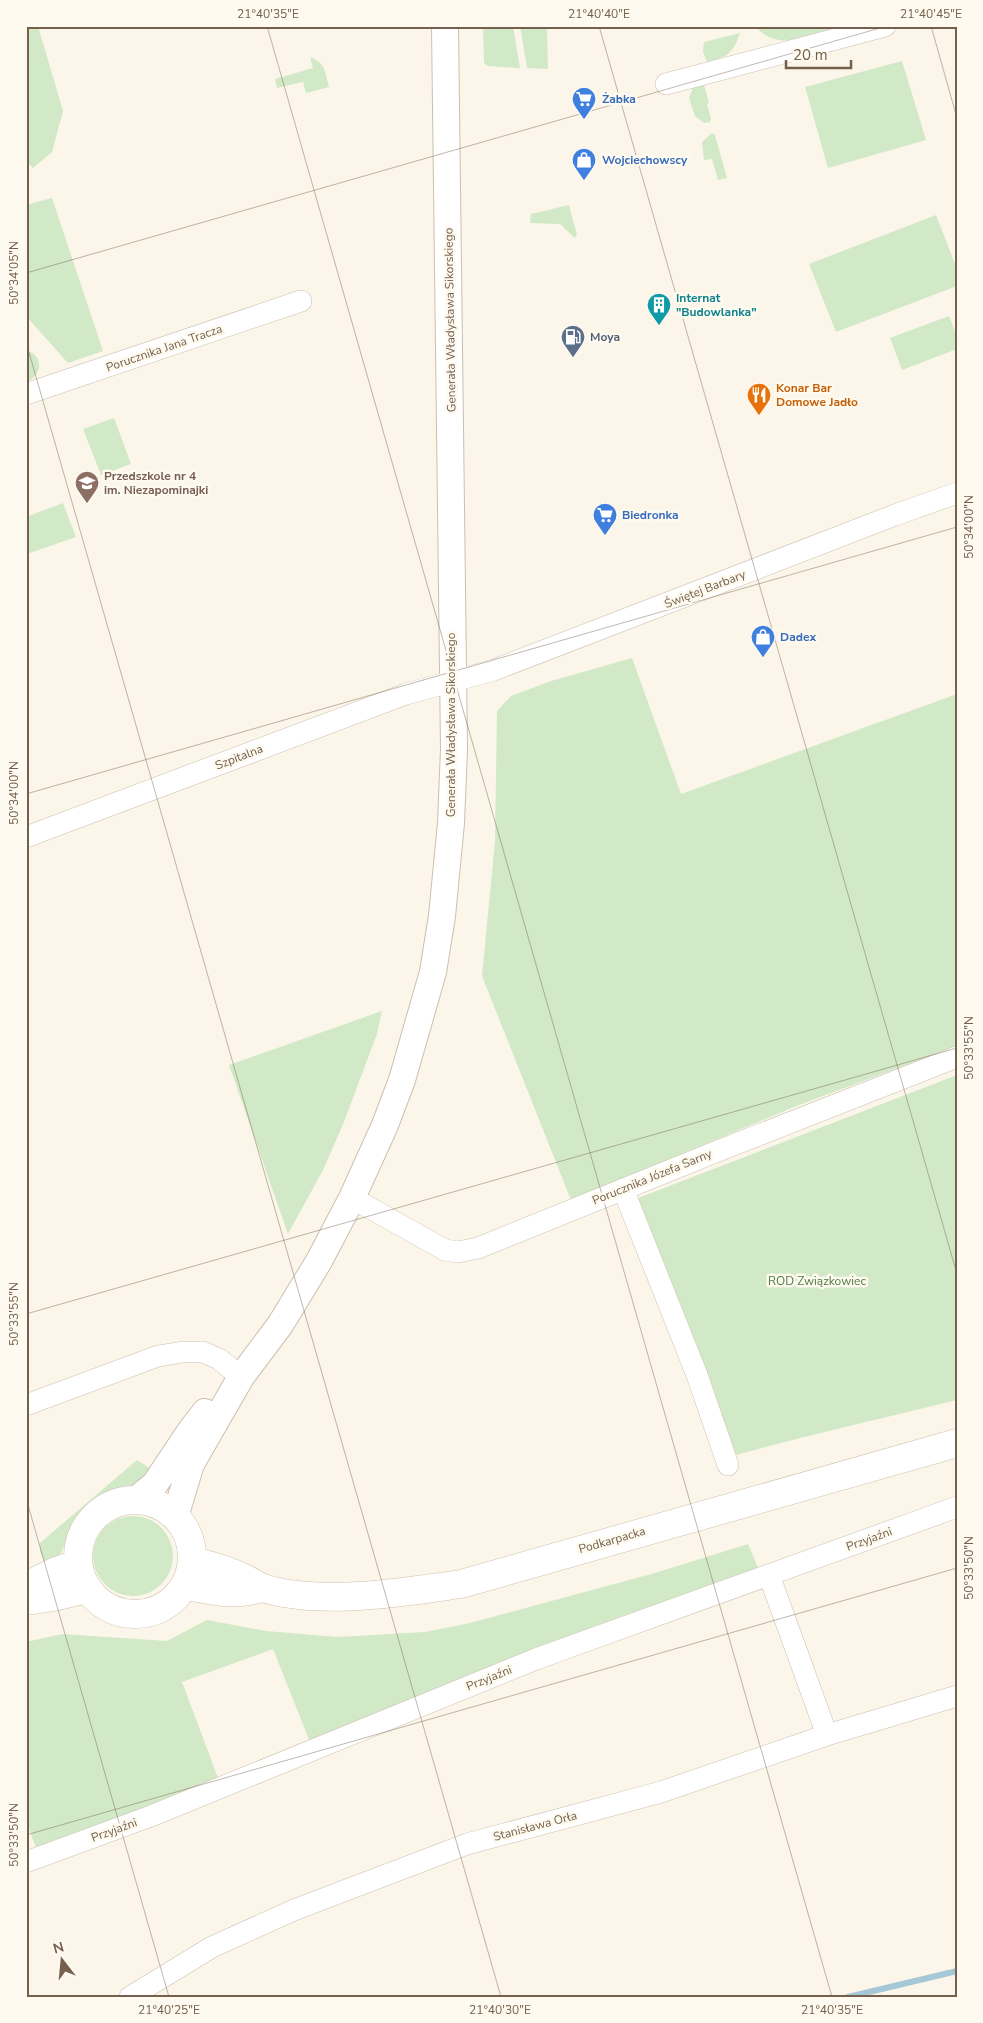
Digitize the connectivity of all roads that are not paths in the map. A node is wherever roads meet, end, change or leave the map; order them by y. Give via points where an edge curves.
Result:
1 (446, 26) edge
2 (885, 26) edge
3 (666, 84) dead end
4 (301, 301) dead end
5 (26, 394) edge
6 (957, 493) edge
7 (452, 681) junction
8 (26, 837) edge
9 (957, 1057) edge
10 (623, 1189) junction
11 (352, 1198) junction
12 (241, 1377) junction
13 (26, 1405) edge
14 (957, 1443) edge
15 (728, 1465) dead end
16 (136, 1500) junction
17 (957, 1507) edge
18 (176, 1517) junction
19 (188, 1573) junction
20 (769, 1575) junction
21 (82, 1576) junction
22 (26, 1586) edge
23 (26, 1601) edge
24 (957, 1696) edge
25 (827, 1735) junction
26 (26, 1862) edge
27 (130, 1997) edge

1 - 7 street, Generała Władysława Sikorskiego
2 - 3 street
4 - 5 street, Porucznika Jana Tracza
6 - 7 street, Świętej Barbary via 494,670
7 - 8 street, Szpitalna via 406,694
7 - 11 street, Generała Władysława Sikorskiego via 451,823 433,972 402,1080
9 - 10 street, Porucznika Józefa Sarny
10 - 11 street, Porucznika Józefa Sarny via 478,1248 458,1252 445,1250
10 - 15 street via 697,1375
11 - 12 street, Generała Władysława Sikorskiego via 280,1325
12 - 13 street via 219,1359 203,1352 183,1352 158,1356
12 - 16 street, Generała Władysława Sikorskiego via 215,1400 155,1484
12 - 18 street, Generała Władysława Sikorskiego via 191,1464
14 - 19 main road, Podkarpacka via 461,1584 358,1596 285,1593 262,1588 244,1593 226,1592
16 - 18 main road via 150,1502
16 - 21 main road via 117,1503 99,1512 86,1526 79,1544
17 - 20 street, Przyjaźni
18 - 19 main road via 191,1545
19 - 21 main road via 172,1600 156,1610 137,1614 117,1612 100,1603
20 - 25 street
20 - 26 street, Przyjaźni via 536,1659 151,1816
21 - 22 main road via 56,1571
21 - 23 main road via 54,1597
24 - 25 street, Stanisława Orła
25 - 27 street, Stanisława Orła via 661,1792 458,1847 294,1910 212,1947

